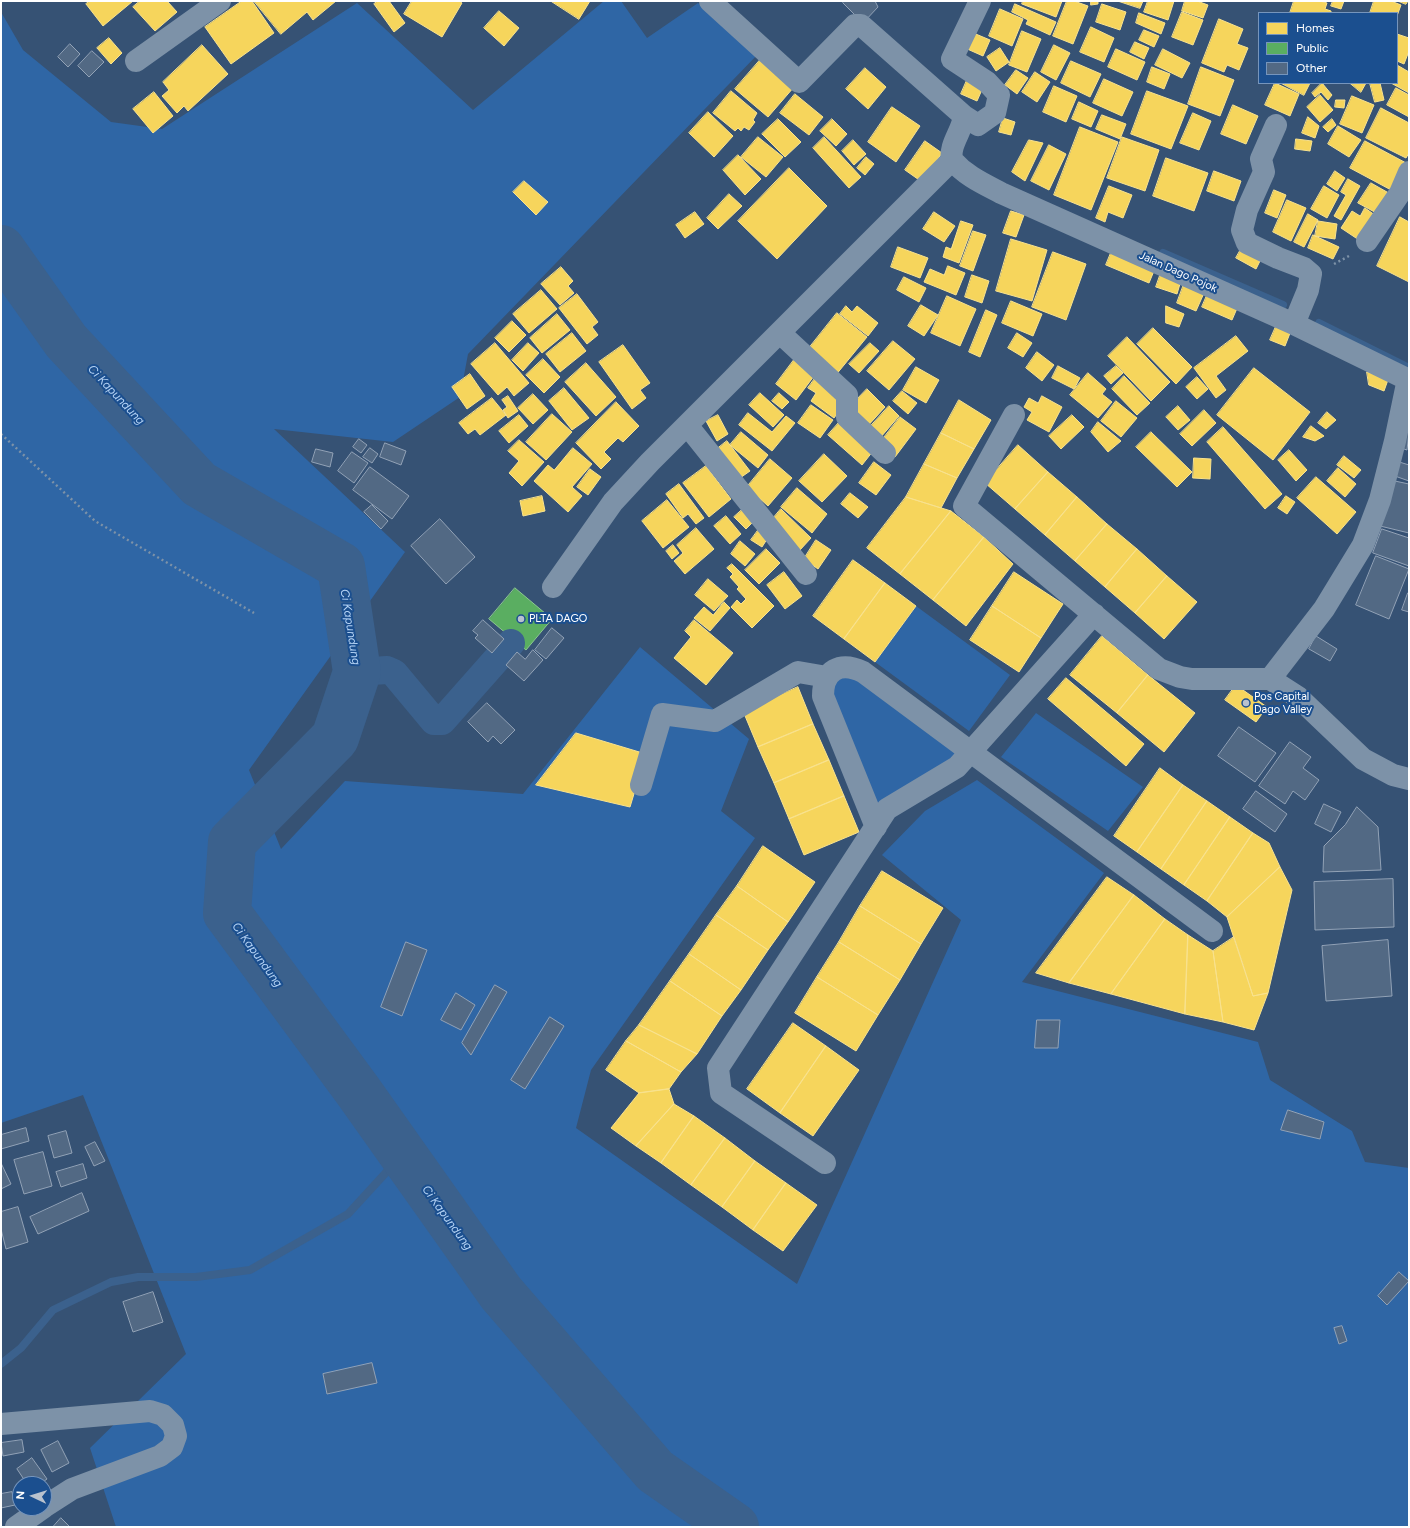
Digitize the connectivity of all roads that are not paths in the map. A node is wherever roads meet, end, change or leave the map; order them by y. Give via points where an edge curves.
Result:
1 (220, 1) edge
2 (710, 1) edge
3 (980, 1) edge
4 (136, 61) dead end
5 (963, 121) junction
6 (1276, 125) dead end
7 (951, 155) junction
8 (1409, 172) edge
9 (1404, 196) edge
10 (1367, 241) road end
11 (1294, 324) junction
12 (780, 333) junction
13 (1408, 380) edge
14 (1014, 415) dead end
15 (687, 426) junction
16 (885, 453) dead end
17 (806, 574) dead end
18 (552, 587) dead end
19 (1094, 614) junction
20 (827, 677) junction
21 (1270, 679) junction
22 (972, 751) junction
23 (1409, 779) edge
24 (641, 785) dead end
25 (876, 827) junction
26 (1212, 931) dead end
27 (825, 1163) dead end
28 (1, 1424) edge
29 (52, 1503) edge
30 (32, 1516) edge
31 (16, 1527) edge

1 - 4 street
2 - 5 street via 799,82 855,25 861,25
3 - 5 street via 952,59 987,82 999,95 996,113 978,125
5 - 7 street
6 - 11 street via 1261,159 1264,172 1247,210 1242,230 1247,243 1304,268 1311,274 1308,290
7 - 11 street, Jalan Dago Pojok via 962,171 971,178 1001,193
7 - 12 street
8 - 9 street
9 - 10 street
11 - 13 street, Jalan Dago Pojok
12 - 15 street
12 - 16 street via 847,395 847,416
13 - 21 street via 1380,500 1363,545 1324,609
14 - 19 street via 964,506
15 - 17 street
15 - 18 street via 614,502
19 - 21 street via 1159,669 1170,674 1192,679
19 - 22 street
20 - 22 street via 834,670 843,667 853,667 863,672
20 - 24 street via 798,672 715,721 662,714
20 - 25 street via 823,686 823,696
21 - 23 street via 1298,697 1363,759 1393,775
22 - 25 street via 956,767 887,809
22 - 26 street
25 - 27 street via 718,1068 721,1093
28 - 29 street via 150,1411 164,1415 173,1425 176,1436 172,1448 160,1456 72,1489
30 - 31 street

